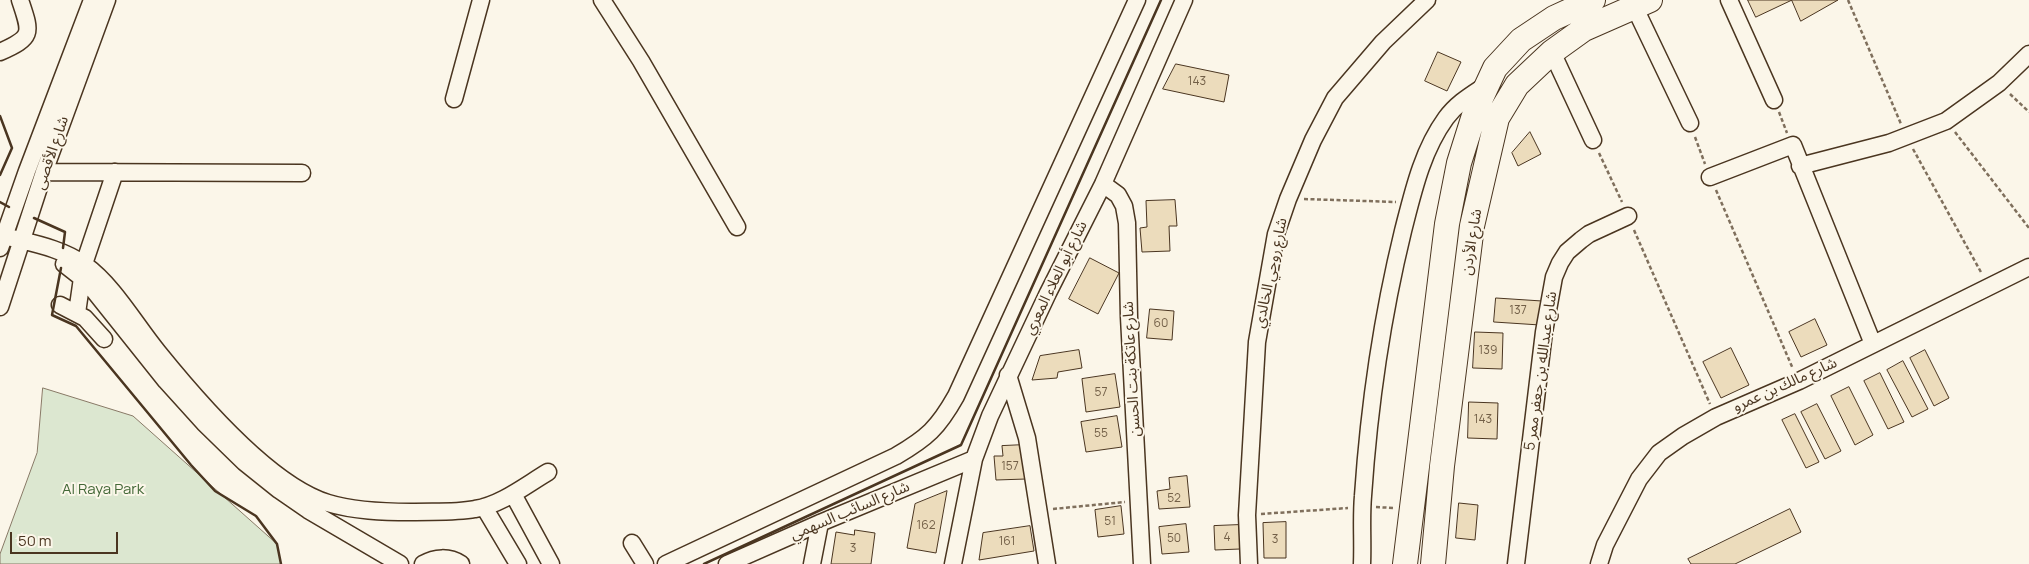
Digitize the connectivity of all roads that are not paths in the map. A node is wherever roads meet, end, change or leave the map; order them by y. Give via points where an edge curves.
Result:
1 (20, 0) edge
2 (92, 0) edge
3 (107, 0) edge
4 (481, 0) edge
5 (602, 0) edge
6 (1137, 0) edge
7 (1184, 0) edge
8 (1427, 0) edge
9 (1593, 0) edge
10 (1729, 0) edge
11 (1642, 3) edge
12 (0, 52) edge
13 (1552, 52) junction
14 (2029, 54) edge
15 (1486, 85) junction
16 (454, 99) dead end
17 (1774, 100) road end
18 (1690, 123) road end
19 (1593, 140) road end
20 (1800, 166) junction
21 (44, 172) junction
22 (115, 172) junction
23 (302, 173) dead end
24 (1710, 177) road end
25 (1103, 184) junction
26 (1628, 216) road end
27 (737, 227) dead end
28 (2, 243) edge
29 (21, 246) junction
30 (2029, 267) edge
31 (83, 270) junction
32 (60, 305) dead end
33 (0, 307) edge
34 (77, 313) junction
35 (104, 339) dead end
36 (1873, 344) junction
37 (1008, 375) junction
38 (974, 460) junction
39 (1416, 462) junction
40 (1442, 466) junction
41 (548, 472) dead end
42 (512, 494) junction
43 (484, 507) junction
44 (820, 523) junction
45 (632, 543) dead end
46 (400, 564) edge
47 (423, 564) edge
48 (461, 564) edge
49 (518, 564) edge
50 (551, 564) edge
51 (645, 564) edge
52 (666, 564) edge
53 (727, 564) edge
54 (812, 564) edge
55 (953, 564) edge
56 (1047, 564) edge
57 (1142, 564) edge
58 (1249, 564) edge
59 (1362, 564) edge
60 (1405, 564) edge
61 (1433, 564) edge
62 (1516, 564) edge
63 (1599, 564) edge

1 - 12 street via 28,31 21,42
2 - 28 street, شارع الأقصى
3 - 21 street, شارع الأقصى
4 - 16 street
5 - 27 street via 641,60
6 - 52 street via 956,396 933,431 896,456
7 - 25 street, شارع أبو العلاء المعري
8 - 58 street, شارع روحي الخالدي via 1383,42 1335,98 1288,199 1272,252 1257,342 1247,516
9 - 15 highway, شارع الأردن via 1554,18 1521,40 1495,68
10 - 17 street
11 - 13 highway, شارع الأردن via 1584,29
11 - 18 street
13 - 19 street
13 - 40 highway, شارع الأردن via 1517,85 1498,118 1472,226
14 - 20 street via 1999,83 1946,121 1907,137
15 - 39 highway, شارع الأردن via 1459,163 1447,224
15 - 59 street via 1461,101 1446,119 1424,158 1413,189 1394,267 1372,399
20 - 24 street via 1793,146
20 - 36 street
21 - 22 street
21 - 29 street, شارع الأقصى
22 - 23 street
22 - 31 street
25 - 37 street, شارع أبو العلاء المعري
25 - 57 street, شارع عاتكة بنت الحسن via 1118,195 1127,223
26 - 62 street, شارع عبدالله بن جعفر ممر 5 via 1581,240 1568,252 1554,277 1544,332
28 - 29 street
29 - 31 street
29 - 33 street, شارع الأقصى
30 - 36 street, شارع مالك بن عمرو
31 - 34 street
31 - 43 street via 106,285 163,358 213,414 299,490 328,503 371,510 451,511
31 - 46 street via 179,395 244,462 308,510
32 - 34 street
34 - 35 street
36 - 63 street, شارع مالك بن عمرو via 1799,382 1716,416 1659,453 1639,479 1605,545
37 - 38 street, شارع أبو العلاء المعري
37 - 56 street via 1027,438
38 - 44 street, شارع السائب السهمي
38 - 55 street, شارع أبو العلاء المعري
39 - 40 highway
39 - 60 highway, شارع الأردن
40 - 61 highway, شارع الأردن
41 - 42 street
42 - 43 street
42 - 50 street
43 - 49 street
44 - 53 street, شارع السائب السهمي
44 - 54 street
45 - 51 street
47 - 48 street via 438,558

